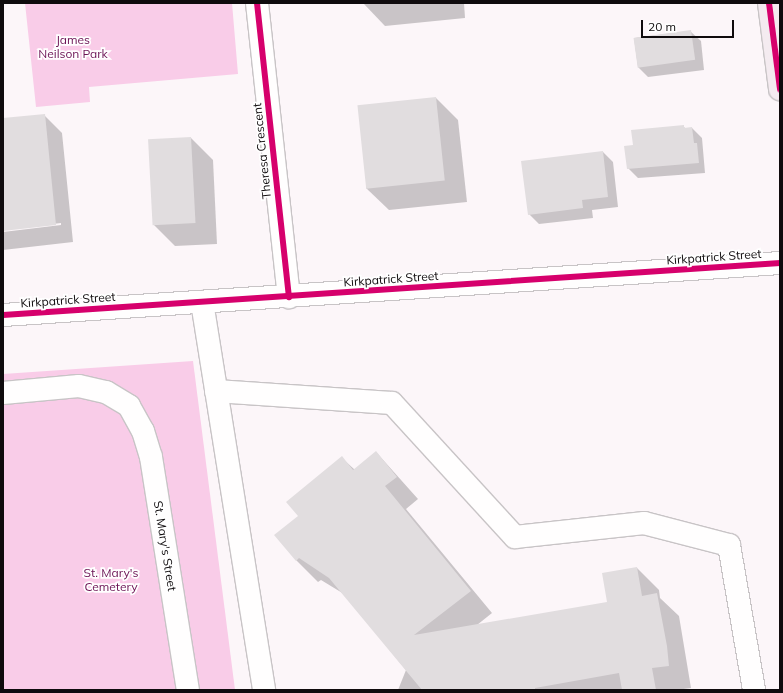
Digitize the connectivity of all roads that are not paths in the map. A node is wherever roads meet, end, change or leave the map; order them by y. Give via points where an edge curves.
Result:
1 (257, 3) edge
2 (769, 3) edge
3 (780, 89) edge
4 (780, 263) edge
5 (289, 296) junction
6 (202, 302) junction
7 (3, 315) edge
8 (216, 391) junction
9 (3, 393) edge
10 (188, 690) edge
11 (264, 690) edge
12 (754, 690) edge

1 - 5 street, Theresa Crescent
2 - 3 main road
4 - 5 street, Kirkpatrick Street
5 - 6 street, Kirkpatrick Street
6 - 7 street, Kirkpatrick Street
6 - 8 street
8 - 11 street
8 - 12 street via 392,403 515,537 644,523 728,545
9 - 10 street, St. Mary's Street via 79,386 106,392 129,406 143,430 151,457

